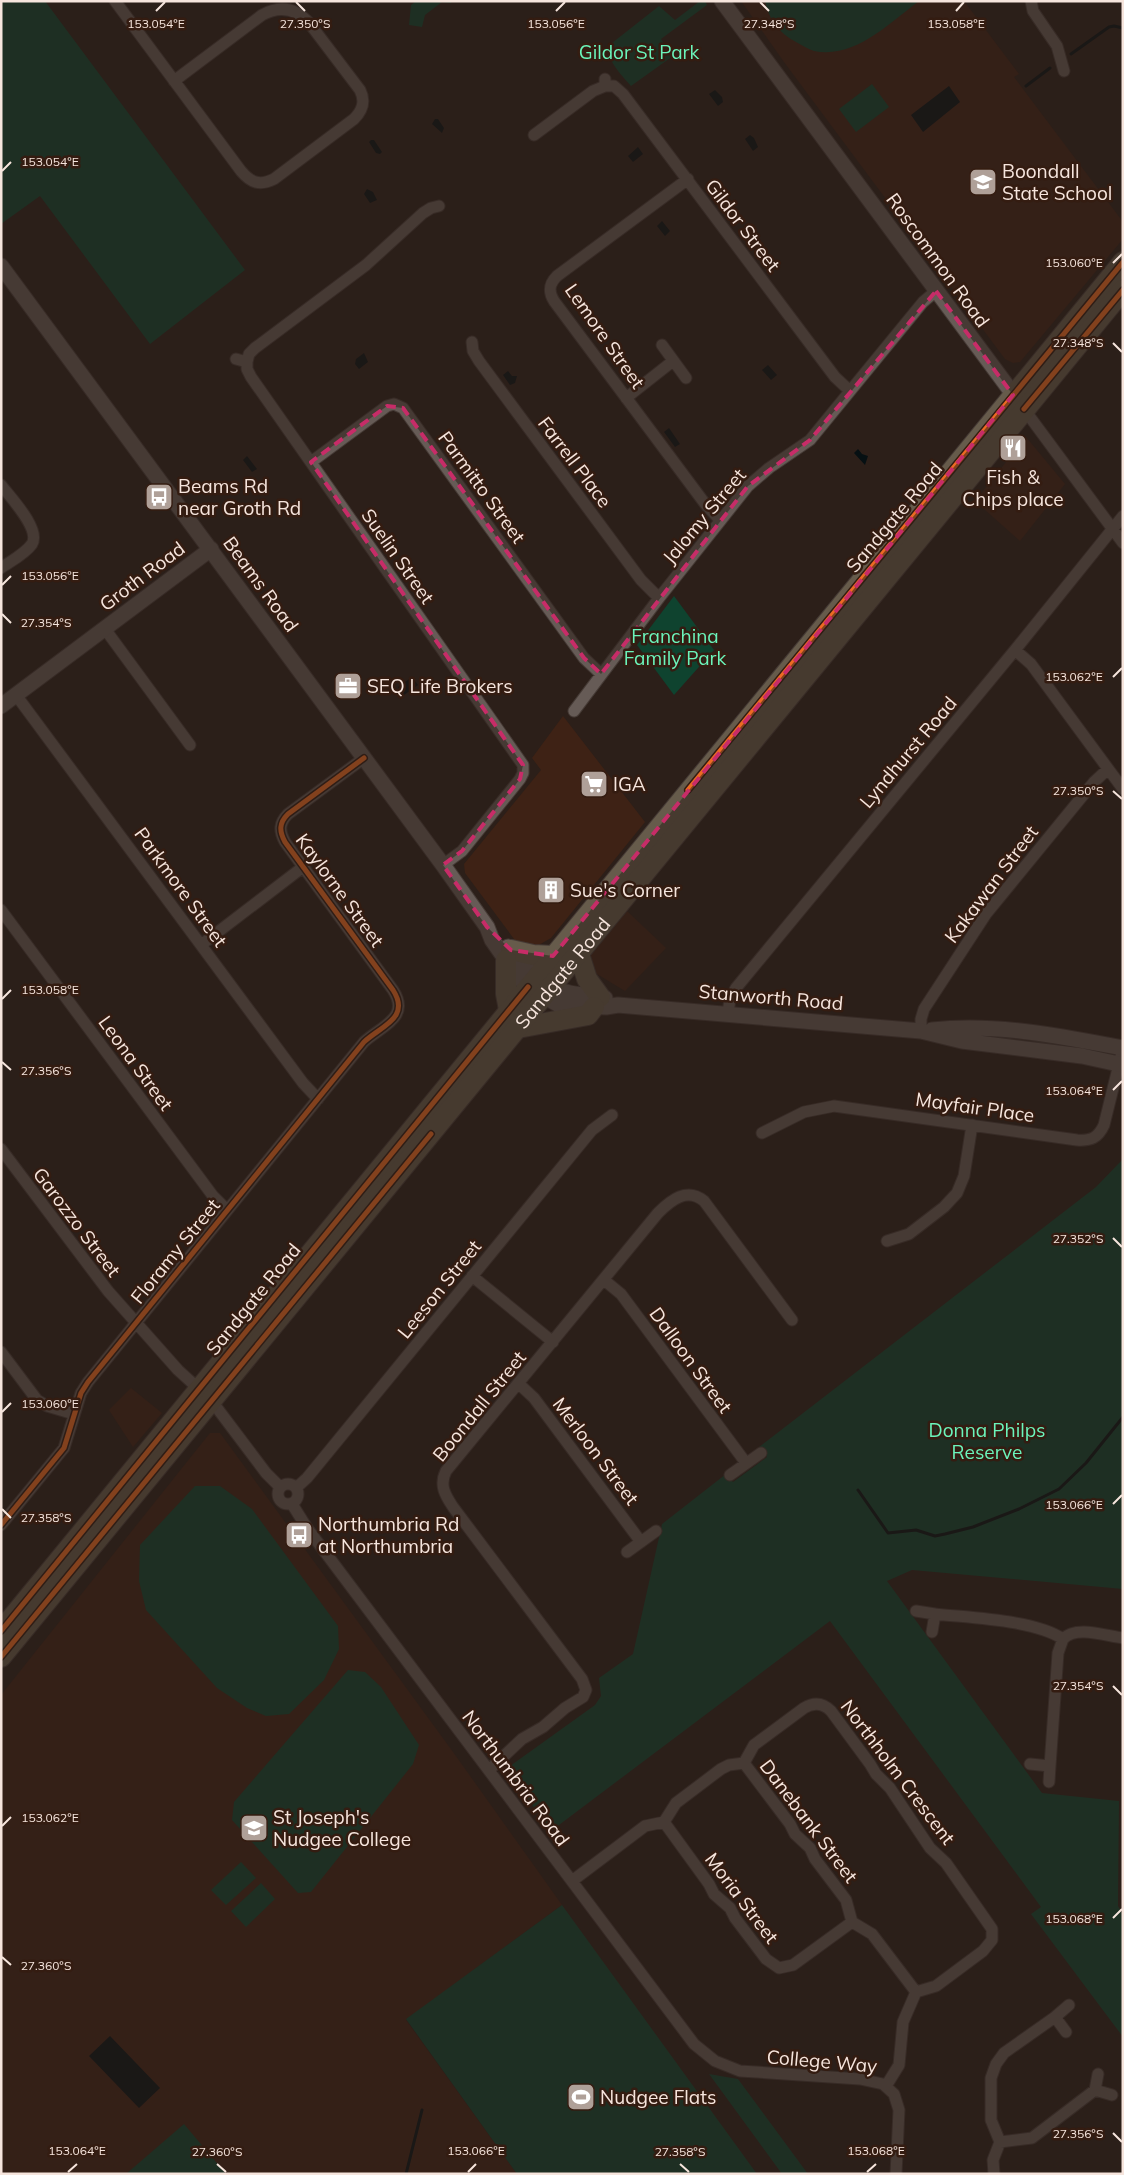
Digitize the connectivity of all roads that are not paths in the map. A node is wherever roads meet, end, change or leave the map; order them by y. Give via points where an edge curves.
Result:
1 (115, 1) edge
2 (722, 1) edge
3 (1031, 1) edge
4 (1064, 71) dead end
5 (174, 81) junction
6 (534, 135) dead end
7 (688, 180) junction
8 (440, 206) dead end
9 (1123, 262) edge
10 (1, 266) edge
11 (1123, 290) edge
12 (936, 291) junction
13 (472, 342) dead end
14 (662, 345) dead end
15 (674, 361) junction
16 (686, 378) dead end
17 (850, 391) junction
18 (626, 398) junction
19 (1019, 402) junction
20 (311, 462) junction
21 (1, 485) edge
22 (1123, 516) edge
23 (720, 520) junction
24 (1112, 529) junction
25 (1123, 543) edge
26 (211, 549) junction
27 (1, 568) edge
28 (659, 598) junction
29 (105, 629) junction
30 (1015, 650) junction
31 (601, 674) junction
32 (16, 695) junction
33 (1, 706) edge
34 (574, 711) dead end
35 (190, 745) dead end
36 (364, 758) junction
37 (1108, 769) junction
38 (1123, 789) edge
39 (443, 865) junction
40 (303, 867) junction
41 (1, 910) edge
42 (201, 945) junction
43 (579, 954) junction
44 (508, 955) junction
45 (553, 956) junction
46 (540, 987) junction
47 (604, 1003) junction
48 (510, 1010) junction
49 (398, 1013) joint
50 (728, 1013) junction
51 (518, 1028) junction
52 (921, 1031) junction
53 (1122, 1057) edge
54 (318, 1099) junction
55 (612, 1115) dead end
56 (972, 1125) junction
57 (762, 1134) dead end
58 (1, 1149) edge
59 (227, 1210) junction
60 (887, 1241) dead end
61 (472, 1276) junction
62 (604, 1280) junction
63 (792, 1320) dead end
64 (136, 1323) junction
65 (553, 1342) junction
66 (1, 1352) edge
67 (519, 1384) junction
68 (205, 1394) junction
69 (74, 1414) junction
70 (760, 1453) dead end
71 (746, 1464) junction
72 (730, 1475) dead end
73 (280, 1487) junction
74 (296, 1488) junction
75 (292, 1504) junction
76 (1, 1525) edge
77 (656, 1531) dead end
78 (641, 1542) junction
79 (627, 1552) dead end
80 (916, 1611) dead end
81 (936, 1614) junction
82 (1, 1630) edge
83 (932, 1632) dead end
84 (1123, 1638) edge
85 (1063, 1640) junction
86 (1, 1657) edge
87 (744, 1763) junction
88 (1030, 1764) dead end
89 (1050, 1766) junction
90 (489, 1770) junction
91 (1049, 1782) dead end
92 (664, 1822) junction
93 (572, 1881) junction
94 (852, 1922) junction
95 (916, 1992) junction
96 (1069, 2005) dead end
97 (1055, 2017) junction
98 (1066, 2032) dead end
99 (723, 2065) joint
100 (1098, 2074) dead end
101 (886, 2086) junction
102 (1095, 2090) junction
103 (1112, 2095) dead end
104 (1000, 2142) junction
105 (896, 2174) edge
106 (994, 2174) edge

1 - 5 street
2 - 12 main road, Roscommon Road
3 - 4 street via 1033,11 1057,46
5 - 5 street via 241,171 249,180 259,183 274,178 354,119 364,100 360,90 310,24 301,14 288,9 274,9 262,15
6 - 7 street, Gildor Street via 605,82 621,91
7 - 17 street, Gildor Street via 835,377
7 - 18 street, Lemore Street via 557,276 551,284 550,294 554,301
8 - 20 street, Suelin Street via 423,213 366,265 241,360
9 - 19 highway, Sandgate Road
10 - 26 main road, Beams Road
11 - 19 highway, Sandgate Road
12 - 17 street, Jalomy Street via 923,302
12 - 19 main road, Roscommon Road
13 - 28 street, Farrell Place via 479,361 641,580
14 - 15 street
15 - 16 street
15 - 18 street
17 - 23 street, Jalomy Street via 810,440 760,474
18 - 23 street, Lemore Street
19 - 24 street, Roscommon Road
19 - 43 highway, Sandgate Road
19 - 45 highway, Sandgate Road
20 - 31 street, Parmitto Street via 387,406 394,404 403,408 584,658
20 - 39 street, Suelin Street via 523,765 520,779 462,851
21 - 27 street via 32,526 33,541
22 - 24 street, Lyndhurst Road
23 - 28 street, Jalomy Street
24 - 25 street, Roscommon Road
24 - 30 street, Lyndhurst Road
26 - 29 main road, Groth Road
26 - 36 main road, Beams Road
28 - 31 street, Jalomy Street
29 - 32 main road, Groth Road
29 - 35 street
30 - 37 street via 1031,664
30 - 50 street, Lyndhurst Road via 736,988
31 - 34 street, Jalomy Street
32 - 33 main road, Groth Road
32 - 42 street, Parkmore Street
36 - 39 main road, Beams Road
36 - 40 street, Kaylorne Street via 282,820 283,839
37 - 38 street
37 - 52 street, Kakawan Street via 986,914 924,1010
39 - 44 main road, Beams Road via 487,927 492,940
40 - 42 street
40 - 49 street, Kaylorne Street via 393,990 398,1000
41 - 59 street, Leona Street via 212,1196
42 - 54 street, Parkmore Street
43 - 46 highway, Sandgate Road
43 - 47 highway via 587,979
44 - 45 highway
44 - 46 main road, Beams Road
44 - 48 highway via 506,994
45 - 46 highway, Sandgate Road
46 - 47 main road, Stanworth Road via 559,1005
46 - 48 highway, Sandgate Road
46 - 51 highway, Sandgate Road
47 - 50 main road, Stanworth Road
47 - 51 highway via 588,1015
48 - 68 highway, Sandgate Road via 354,1201
49 - 54 street, Floramy Street via 364,1042
50 - 52 main road, Stanworth Road
51 - 68 highway, Sandgate Road
52 - 53 main road, Stanworth Road via 964,1026 1034,1033
53 - 56 street, Mayfair Place via 1104,1125 1090,1140
54 - 59 street, Floramy Street
55 - 61 street, Leeson Street via 592,1130
56 - 57 street, Mayfair Place via 834,1106 804,1112
56 - 60 street via 958,1193 909,1234
58 - 64 street, Garozzo Street via 94,1274
59 - 64 street, Floramy Street
61 - 65 street
61 - 74 street, Leeson Street
62 - 63 street, Boondall Street via 666,1205 691,1194 704,1201
62 - 65 street, Boondall Street
62 - 71 street, Dalloon Street via 621,1294
64 - 68 street, Garozzo Street via 178,1370
64 - 69 street, Floramy Street via 84,1387
65 - 67 street, Boondall Street
66 - 69 street via 37,1400
67 - 78 street, Merloon Street via 534,1398
67 - 90 street, Boondall Street via 446,1471 444,1490 453,1507 582,1679 586,1690 583,1697 522,1739
68 - 73 street
68 - 82 highway, Sandgate Road
68 - 86 highway, Sandgate Road
69 - 76 street, Floramy Street via 64,1448
70 - 71 street
71 - 72 street
73 - 74 street via 288,1484
73 - 75 street via 279,1500
74 - 75 street via 298,1497
75 - 90 street, Northumbria Road
77 - 78 street
78 - 79 street
80 - 81 street
81 - 83 street
81 - 85 street via 1036,1627 1053,1632
84 - 85 street via 1073,1632
85 - 89 street via 1058,1653
87 - 92 street via 721,1769 676,1803
87 - 94 street, Danebank Street via 846,1900
87 - 95 street, Northholm Crescent via 757,1742 804,1708 818,1704 831,1711 876,1774 890,1788 930,1848 946,1863 987,1921 992,1933 990,1943 983,1951 936,1986
88 - 89 street
89 - 91 street
90 - 93 street, Northumbria Road
92 - 93 street via 645,1826
92 - 94 street, Moria Street via 714,1894 730,1908 774,1966 784,1968 793,1965
93 - 99 street, Northumbria Road via 694,2044
94 - 95 street via 872,1934
95 - 101 street via 903,2022 899,2064
96 - 97 street
97 - 98 street
97 - 104 street via 1004,2053 996,2064 991,2078 991,2120
99 - 101 street, College Way via 748,2072 874,2080
100 - 102 street
101 - 105 street, College Way via 896,2099 899,2110
102 - 103 street
102 - 104 street via 1032,2138
104 - 106 street via 993,2160

